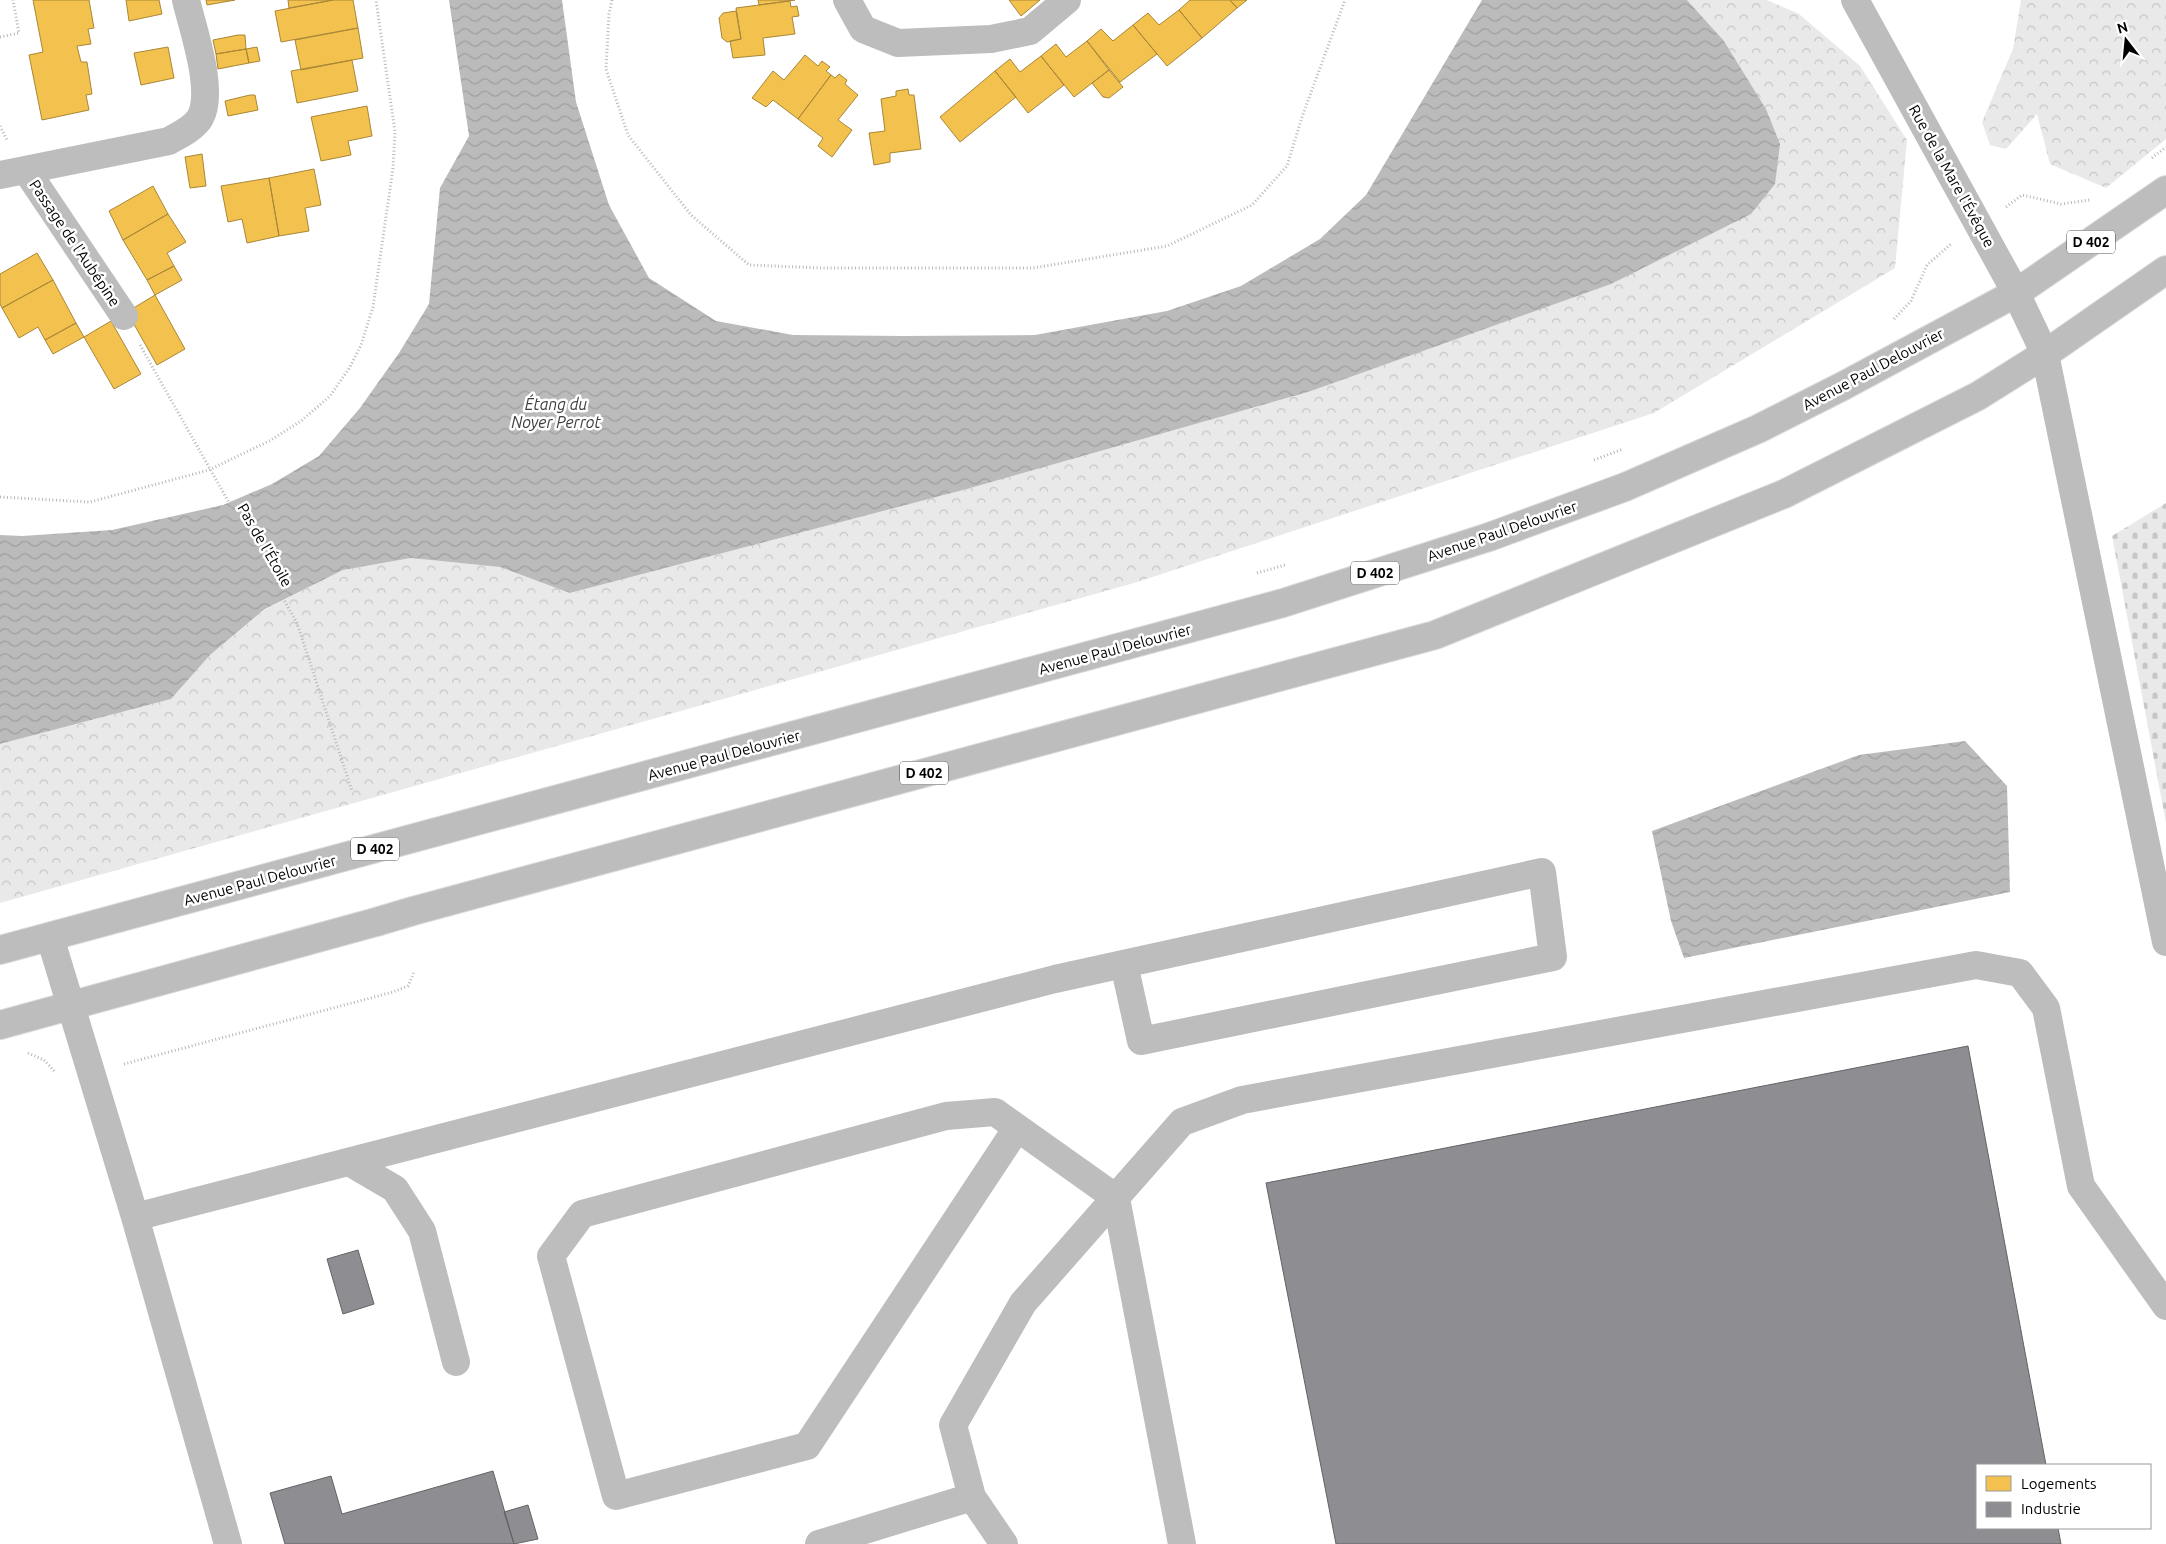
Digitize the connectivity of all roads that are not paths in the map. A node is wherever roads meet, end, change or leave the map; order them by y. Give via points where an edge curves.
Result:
1 (186, 0) edge
2 (847, 0) edge
3 (1067, 0) edge
4 (1855, 0) edge
5 (13, 173) edge
6 (2166, 190) edge
7 (2166, 270) edge
8 (2016, 293) junction
9 (124, 316) road end
10 (2045, 354) junction
11 (50, 937) junction
12 (2166, 942) edge
13 (0, 950) edge
14 (1124, 964) junction
15 (70, 1006) junction
16 (0, 1026) edge
17 (1017, 1128) junction
18 (349, 1162) junction
19 (1116, 1198) junction
20 (135, 1217) junction
21 (2166, 1306) edge
22 (456, 1362) dead end
23 (972, 1497) junction
24 (228, 1544) edge
25 (819, 1544) edge
26 (1004, 1544) edge
27 (1182, 1544) edge

1 - 5 main road via 206,85 205,103 199,119 169,141
2 - 3 main road via 864,29 898,42 991,39 1030,31
4 - 8 main road, Rue de la Mare l'Évêque
5 - 9 main road, Passage de l'Aubépine
6 - 8 main road, Avenue Paul Delouvrier / D 402
7 - 10 main road, D 402
8 - 10 main road, Rue de la Mare l'Évêque
8 - 11 main road, Avenue Paul Delouvrier / D 402 via 1758,429 1625,488 1489,537 1283,603
10 - 12 main road, Rue de la Mare l'Évêque
10 - 15 main road, D 402, bridge via 1978,396 1784,494 1435,635
11 - 13 main road, Avenue Paul Delouvrier / D 402
11 - 15 main road
14 - 14 main road via 1542,872 1553,957 1141,1041
14 - 18 main road via 1054,979
15 - 16 main road, D 402
15 - 20 main road
17 - 17 main road via 807,1446 616,1496 551,1256 582,1214 946,1116 995,1112
17 - 19 main road
18 - 20 main road
18 - 22 main road via 395,1189 422,1231
19 - 21 main road via 1182,1122 1242,1100 1976,965 2020,974 2046,1008 2081,1186
19 - 23 main road via 1023,1303 953,1425
19 - 27 main road
20 - 24 main road
23 - 25 main road
23 - 26 main road

